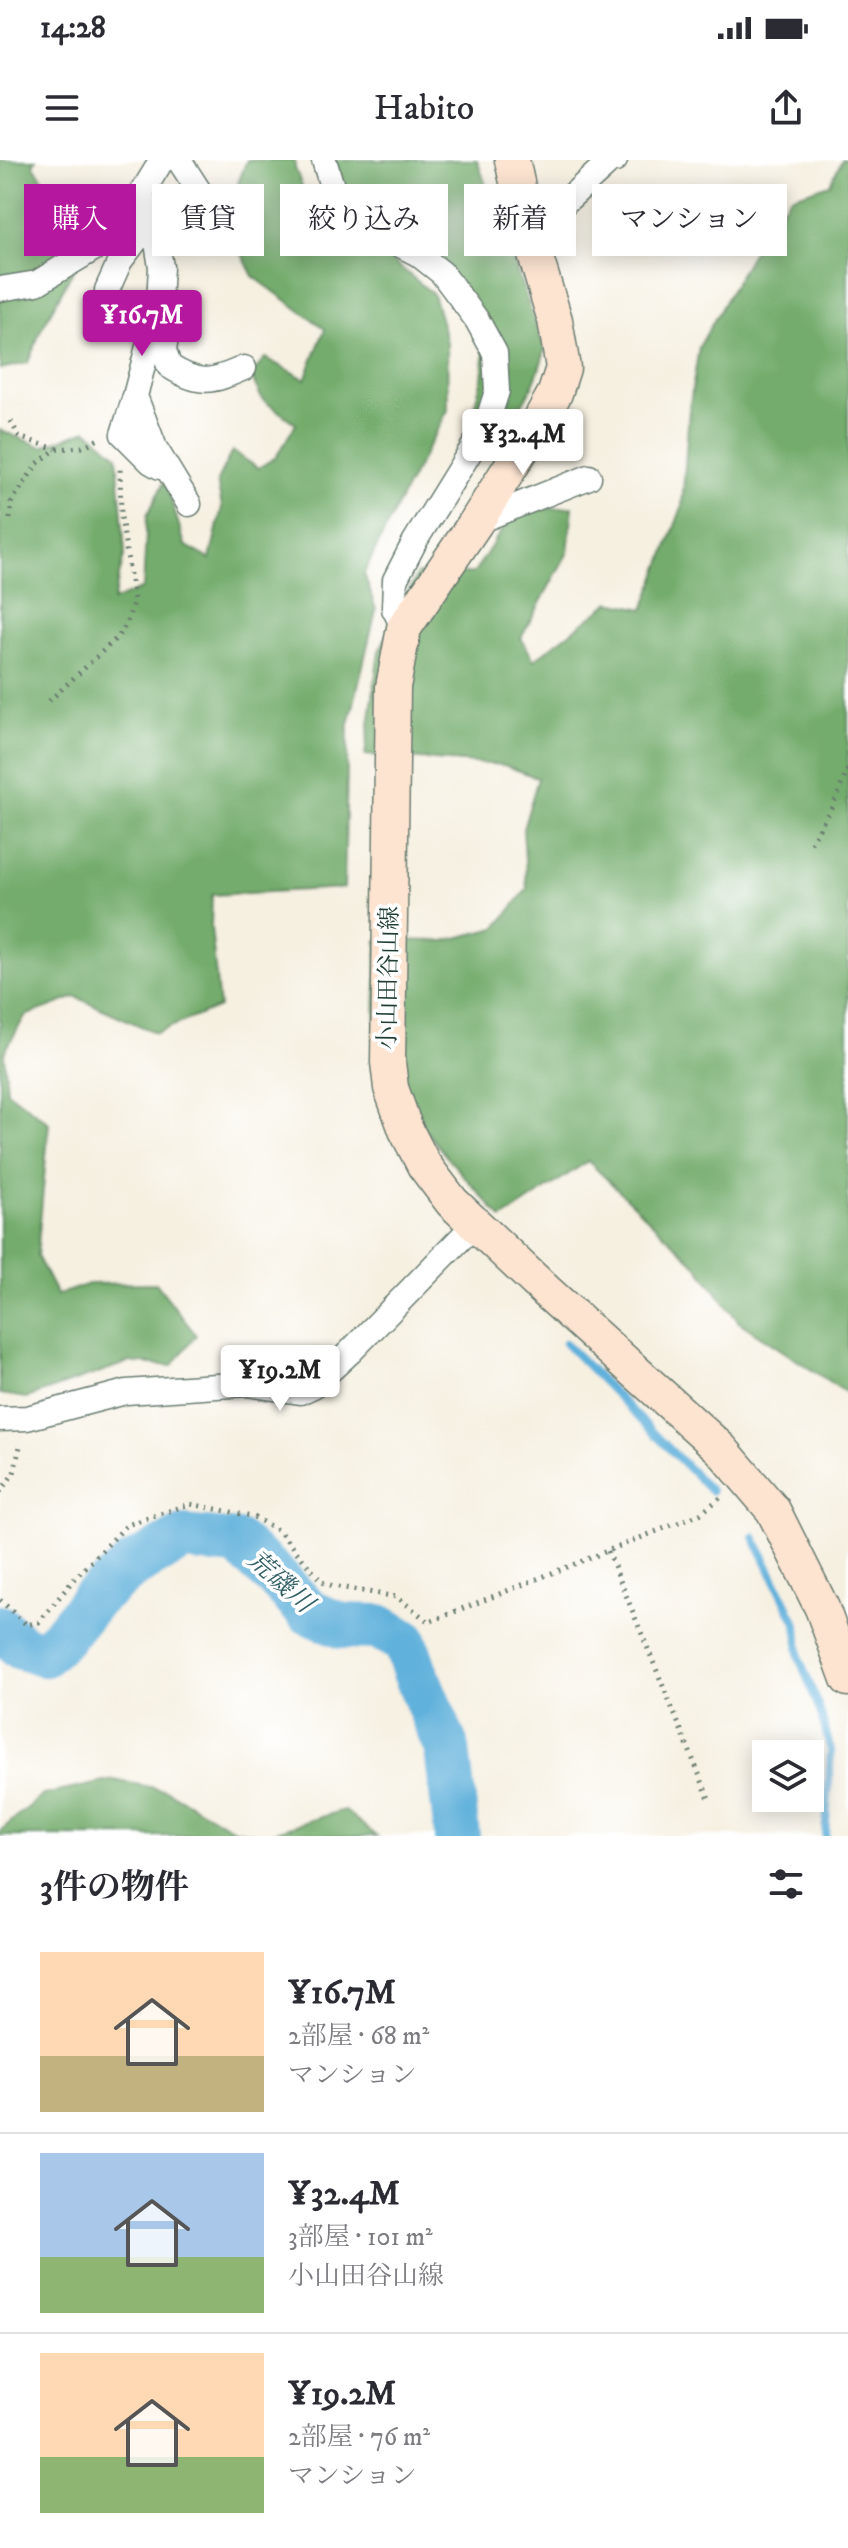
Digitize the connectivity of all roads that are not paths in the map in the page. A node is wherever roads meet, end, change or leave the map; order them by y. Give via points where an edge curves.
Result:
1 (179, 160) edge
2 (324, 160) edge
3 (512, 160) edge
4 (615, 160) edge
5 (157, 167) edge
6 (194, 184) edge
7 (517, 184) edge
8 (576, 192) edge
9 (152, 219) edge
10 (159, 256) edge
11 (535, 256) edge
12 (0, 289) edge
13 (107, 290) dead end
14 (159, 302) junction
15 (244, 368) dead end
16 (135, 396) junction
17 (169, 471) junction
18 (589, 477) dead end
19 (189, 504) dead end
20 (476, 522) junction
21 (404, 628) junction
22 (475, 1224) junction
23 (0, 1419) edge
24 (848, 1679) edge

1 - 6 street
2 - 21 street via 333,190 351,212 442,273 495,353 497,391 486,426 395,580 394,609
3 - 7 main road, 小山田谷山線
4 - 8 street
5 - 12 street via 135,204 95,248 37,283
9 - 13 street via 120,261
10 - 14 street
11 - 20 main road, 小山田谷山線 via 563,368 540,420
14 - 15 street via 168,327 164,350 169,366 203,381
14 - 16 street
16 - 17 street
16 - 17 street via 123,434 151,462
17 - 19 street
18 - 20 street
20 - 21 main road, 小山田谷山線
21 - 22 main road, 小山田谷山線 via 393,687 391,1088 424,1165
22 - 23 street via 350,1352 300,1392 247,1384 126,1392 27,1418
22 - 24 main road, 小山田谷山線 via 745,1474 773,1510 795,1553

